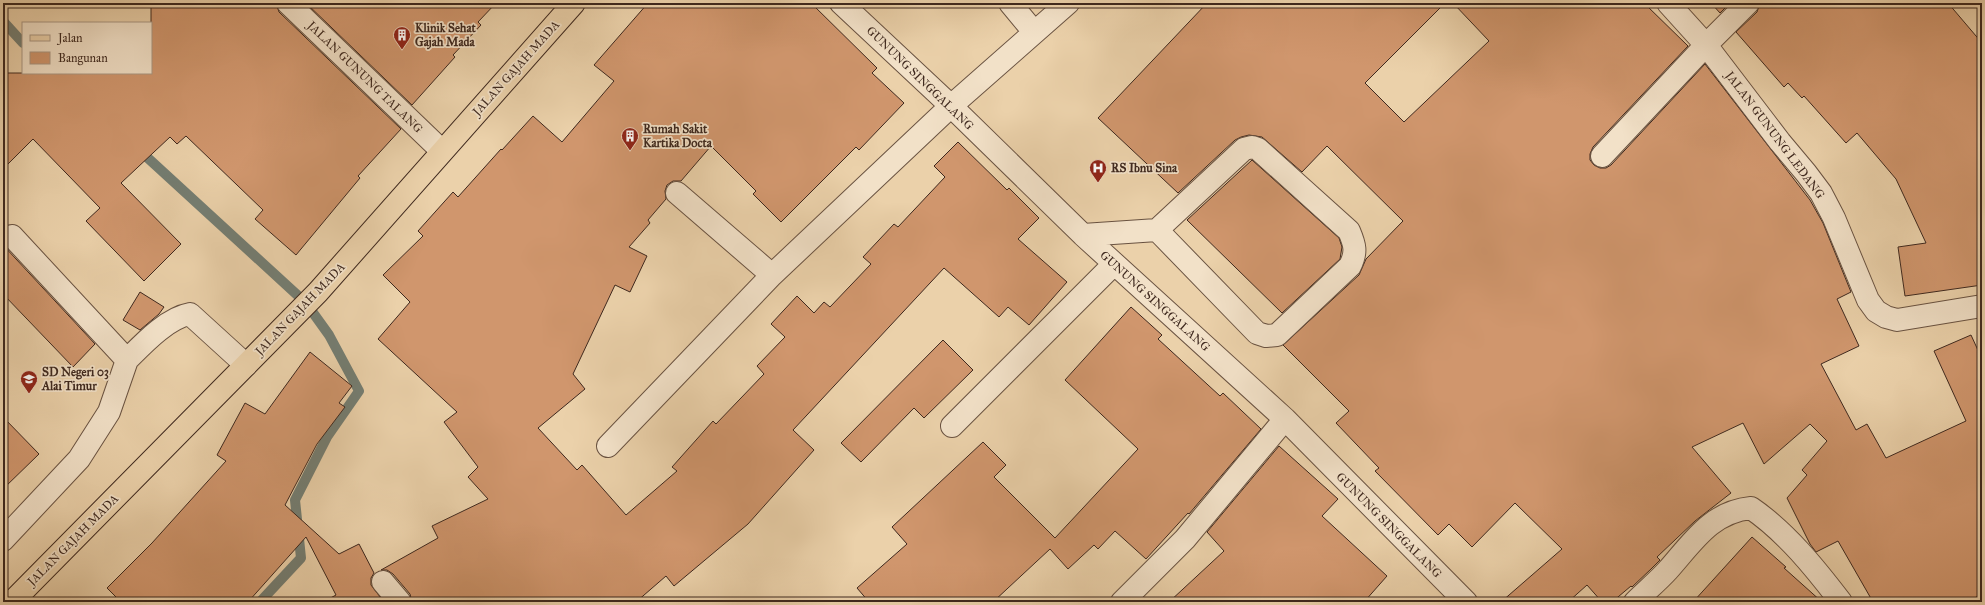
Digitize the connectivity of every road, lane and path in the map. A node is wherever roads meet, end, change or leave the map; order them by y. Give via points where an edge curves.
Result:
1 (288, 3) edge
2 (574, 3) edge
3 (841, 3) edge
4 (1010, 3) edge
5 (1068, 3) edge
6 (1668, 3) edge
7 (1748, 3) edge
8 (1034, 32) junction
9 (1706, 45) junction
10 (951, 106) junction
11 (442, 151) junction
12 (1602, 156) dead end
13 (677, 193) dead end
14 (1157, 230) junction
15 (1083, 235) junction
16 (12, 236) dead end
17 (1114, 264) junction
18 (772, 275) junction
19 (1982, 306) edge
20 (127, 360) junction
21 (246, 365) junction
22 (1285, 419) junction
23 (952, 426) dead end
24 (608, 446) dead end
25 (3, 540) edge
26 (384, 582) dead end
27 (12, 602) edge
28 (400, 602) edge
29 (1122, 602) edge
30 (1466, 602) edge
31 (1635, 602) edge
32 (1841, 602) edge

1 - 11 street, JALAN GUNUNG TALANG
2 - 11 main road, JALAN GAJAH MADA
3 - 10 street, GUNUNG SINGGALANG
4 - 8 street
5 - 8 street
6 - 9 street, JALAN GUNUNG LEDANG
7 - 9 street
8 - 10 street
9 - 12 street
9 - 19 street, JALAN GUNUNG LEDANG via 1820,193 1834,218 1868,300 1876,311 1897,320
10 - 15 street, GUNUNG SINGGALANG
10 - 18 street
11 - 21 main road, JALAN GAJAH MADA via 318,292
13 - 18 street
14 - 14 street via 1244,149 1252,147 1349,231 1355,246 1355,256 1350,266 1277,335 1266,336 1257,333
14 - 15 street
15 - 17 street, GUNUNG SINGGALANG
16 - 20 street
17 - 22 street, GUNUNG SINGGALANG
17 - 23 street
18 - 24 street
20 - 21 street via 179,316 190,314
20 - 25 street via 109,412 79,459
21 - 27 main road, JALAN GAJAH MADA
22 - 29 street via 1185,539
22 - 30 street, GUNUNG SINGGALANG
26 - 28 street
31 - 32 street via 1708,526 1725,515 1751,508 1765,518 1818,571

